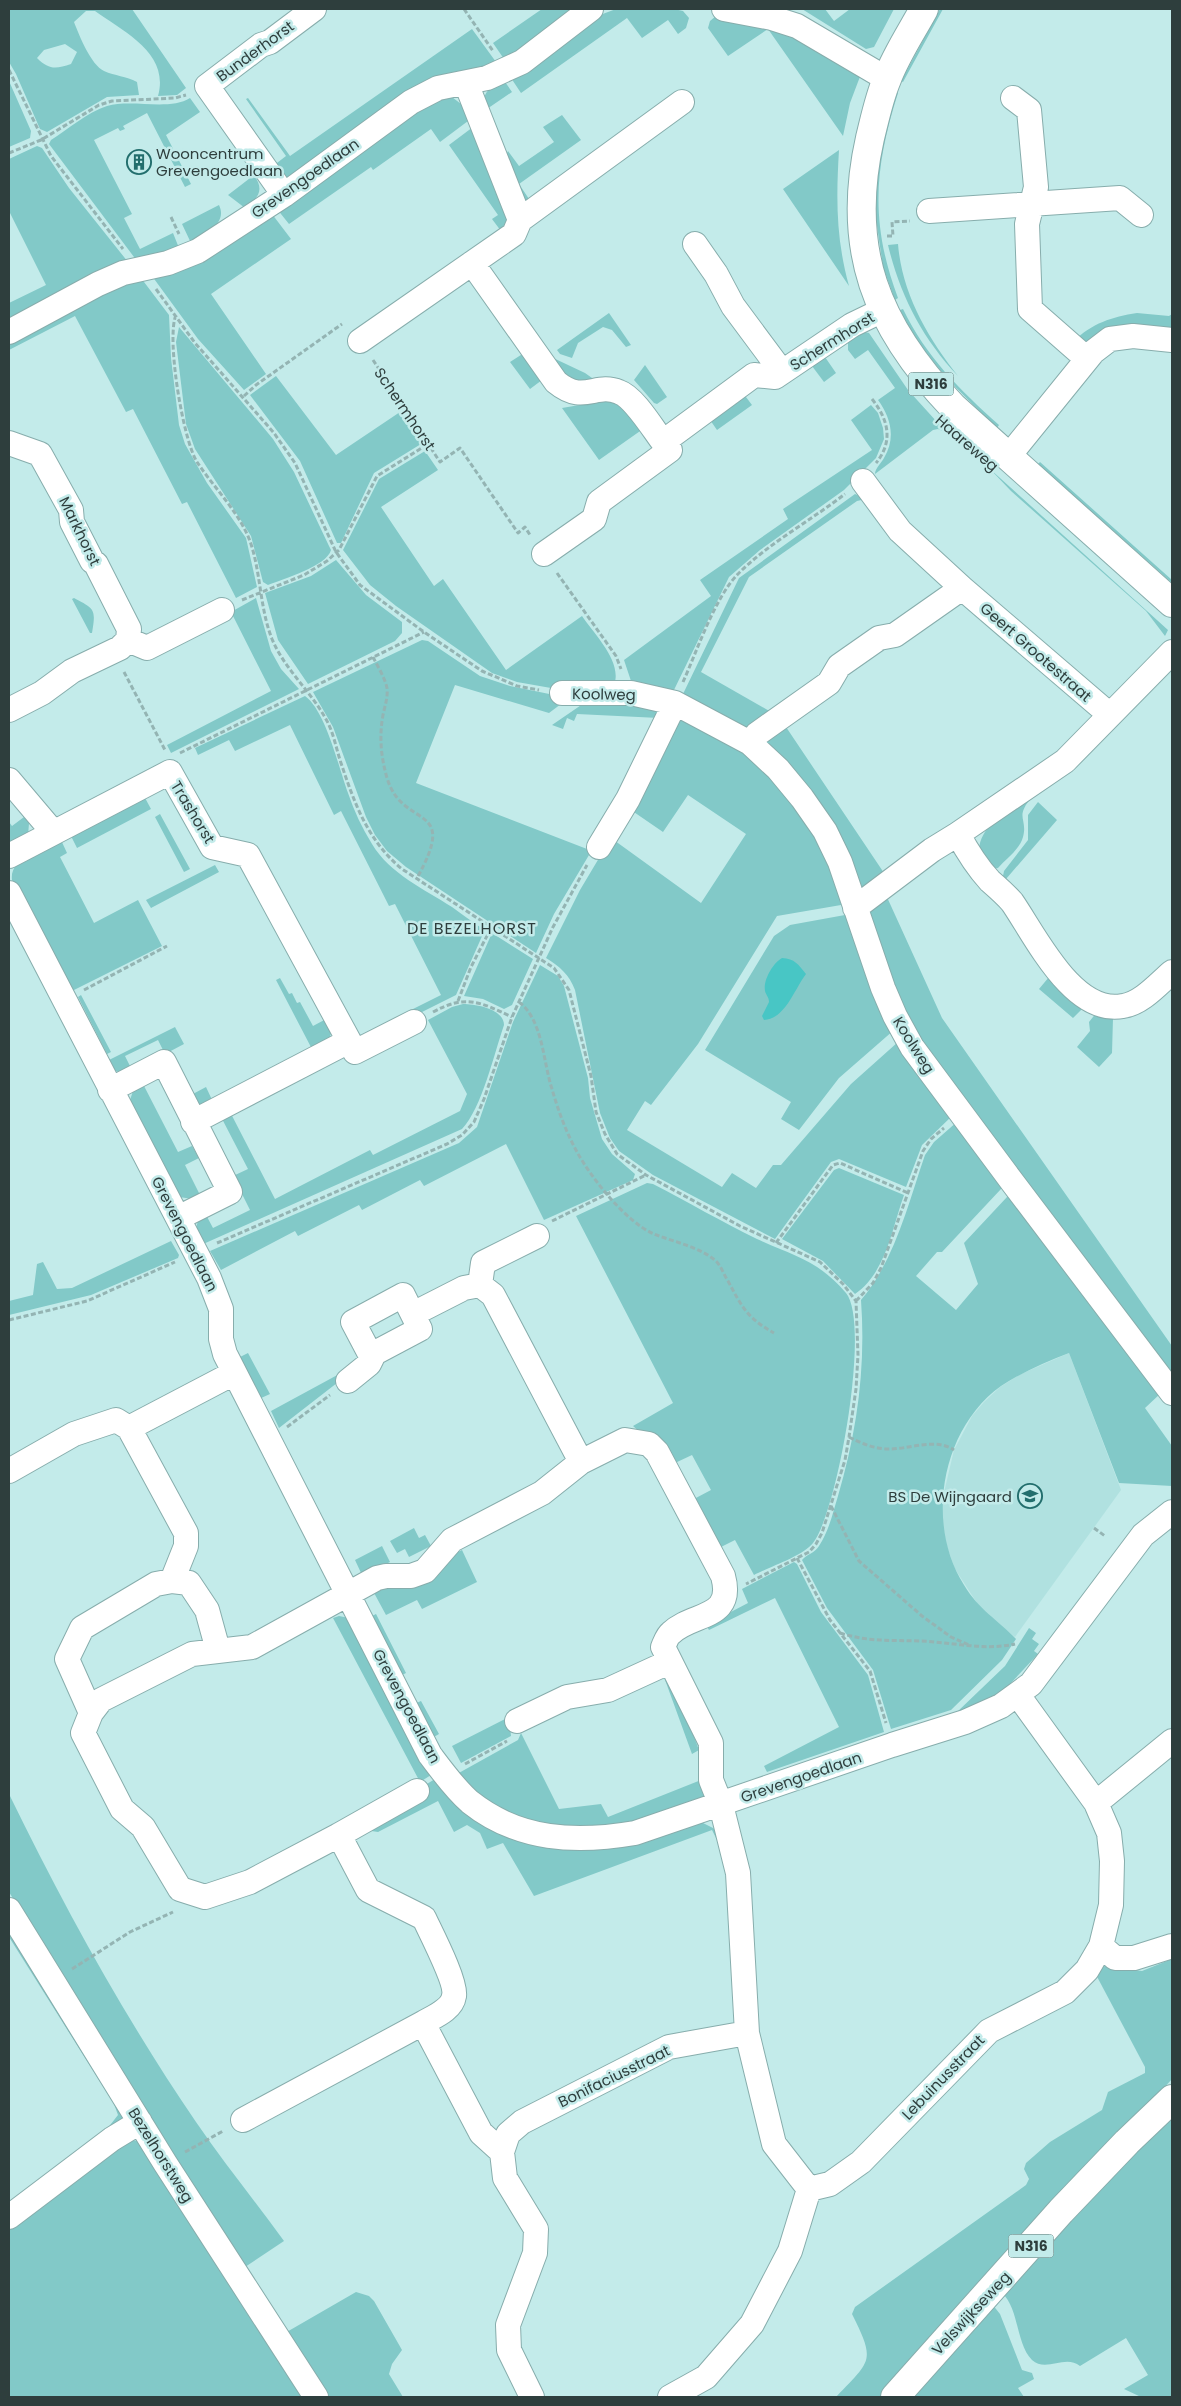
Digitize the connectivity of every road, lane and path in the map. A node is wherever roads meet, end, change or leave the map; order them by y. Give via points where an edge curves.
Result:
1 (314, 9) edge
2 (464, 9) edge
3 (589, 9) edge
4 (724, 9) edge
5 (924, 9) edge
6 (9, 70) edge
7 (505, 71) junction
8 (887, 79) junction
9 (466, 83) junction
10 (207, 86) junction
11 (1013, 98) dead end
12 (682, 102) dead end
13 (41, 140) junction
14 (9, 153) edge
15 (284, 195) junction
16 (1032, 203) junction
17 (929, 211) joint
18 (1141, 215) dead end
19 (520, 220) junction
20 (884, 239) dead end
21 (695, 244) dead end
22 (472, 263) junction
23 (140, 269) junction
24 (883, 310) junction
25 (176, 315) junction
26 (9, 332) edge
27 (1172, 340) edge
28 (360, 341) junction
29 (1087, 359) junction
30 (782, 372) junction
31 (244, 396) junction
32 (872, 398) dead end
33 (663, 442) junction
34 (9, 443) edge
35 (428, 444) junction
36 (1008, 456) junction
37 (863, 481) junction
38 (336, 552) junction
39 (544, 554) junction
40 (962, 588) junction
41 (260, 591) junction
42 (1172, 603) edge
43 (222, 610) joint
44 (424, 632) junction
45 (121, 646) junction
46 (1172, 652) edge
47 (373, 657) junction
48 (307, 690) junction
49 (562, 693) joint
50 (631, 693) junction
51 (675, 703) junction
52 (9, 710) edge
53 (1110, 715) junction
54 (750, 743) junction
55 (169, 765) junction
56 (9, 780) edge
57 (53, 832) junction
58 (958, 834) junction
59 (599, 847) joint
60 (9, 856) edge
61 (417, 878) junction
62 (9, 893) edge
63 (855, 908) junction
64 (491, 928) junction
65 (168, 946) dead end
66 (539, 959) junction
67 (1172, 972) edge
68 (64, 1000) junction
69 (458, 1001) junction
70 (519, 1002) junction
71 (512, 1017) junction
72 (414, 1022) joint
73 (349, 1041) junction
74 (110, 1090) junction
75 (960, 1113) junction
76 (193, 1122) junction
77 (646, 1175) junction
78 (908, 1193) junction
79 (609, 1194) junction
80 (178, 1218) junction
81 (537, 1236) joint
82 (776, 1242) junction
83 (196, 1252) junction
84 (480, 1285) junction
85 (856, 1301) junction
86 (413, 1314) junction
87 (9, 1320) edge
88 (774, 1333) dead end
89 (371, 1355) junction
90 (234, 1373) junction
91 (348, 1381) joint
92 (1172, 1393) edge
93 (129, 1428) junction
94 (849, 1438) junction
95 (269, 1441) junction
96 (954, 1450) dead end
97 (582, 1462) junction
98 (9, 1471) edge
99 (831, 1506) junction
100 (1172, 1512) edge
101 (1094, 1528) dead end
102 (1105, 1536) dead end
103 (797, 1558) junction
104 (172, 1581) junction
105 (349, 1594) junction
106 (726, 1594) junction
107 (840, 1633) junction
108 (1015, 1644) dead end
109 (969, 1645) junction
110 (218, 1650) junction
111 (669, 1662) junction
112 (1018, 1695) junction
113 (91, 1712) junction
114 (517, 1721) joint
115 (1172, 1741) edge
116 (892, 1745) junction
117 (444, 1773) junction
118 (417, 1791) dead end
119 (1096, 1802) junction
120 (721, 1805) junction
121 (339, 1835) junction
122 (205, 1897) junction
123 (9, 1910) edge
124 (1102, 1946) junction
125 (1172, 1946) edge
126 (54, 1980) junction
127 (423, 2023) junction
128 (747, 2033) junction
129 (1172, 2099) edge
130 (243, 2120) joint
131 (140, 2122) junction
132 (502, 2152) junction
133 (165, 2163) junction
134 (809, 2188) junction
135 (9, 2217) edge
136 (316, 2397) edge
137 (532, 2397) edge
138 (670, 2397) edge
139 (895, 2397) edge

1 - 10 street, Bunderhorst
2 - 7 path
3 - 7 street, Grevengoedlaan via 522,62
4 - 8 street via 798,26
5 - 8 main road, Haareweg / N316
6 - 13 path
7 - 9 street, Grevengoedlaan
8 - 24 main road, Haareweg / N316 via 869,145 860,197 861,231
9 - 15 street, Grevengoedlaan via 438,88 411,102
9 - 19 street
10 - 13 path via 175,98 112,101
10 - 15 street, Bunderhorst
11 - 16 street via 1029,110 1036,187
12 - 19 street
13 - 14 path
13 - 23 path via 82,198
15 - 23 street, Grevengoedlaan via 198,251 168,263
16 - 17 street
16 - 18 street via 1120,198
16 - 29 street via 1027,224 1030,309
17 - 20 path via 919,220 892,222 893,236
19 - 22 street via 514,234
21 - 30 street, Schermhorst via 733,306
22 - 28 street
22 - 33 street via 556,382 567,391 580,394 620,392
23 - 25 path
23 - 26 street, Grevengoedlaan via 98,284
24 - 30 street, Schermhorst via 852,325
24 - 36 main road, Haareweg / N316 via 902,346 928,381
25 - 31 path via 195,342
25 - 41 path via 172,324 175,365 183,421 191,448 196,461 251,542
27 - 29 street via 1133,336 1110,340
28 - 31 path, Schermhorst via 346,322
28 - 35 path, Schermhorst
29 - 36 street
30 - 33 street, Schermhorst via 775,377 754,375
31 - 38 path via 295,463
32 - 37 path via 886,421 887,441 879,460
33 - 39 street via 670,450 599,502 594,519
34 - 45 street, Markhorst via 40,454 71,510 72,522 129,629
35 - 38 path via 377,476
35 - 39 path, Schermhorst via 440,462 460,448 518,533 525,527
36 - 42 main road, Haareweg / N316
37 - 40 street, Geert Grootestraat via 900,531
37 - 51 path via 738,574 724,592
38 - 41 path via 304,575
38 - 44 path via 360,585
39 - 50 path, Schermhorst via 616,656
40 - 53 street, Geert Grootestraat
40 - 54 street via 895,635 879,638 839,666 829,683 757,734
41 - 43 path
41 - 48 path via 272,638 284,664
43 - 45 street via 147,648
44 - 47 path
44 - 49 path via 482,671 517,686
45 - 52 street via 72,671 42,693
45 - 55 path
46 - 53 street
47 - 48 path
47 - 61 path via 386,687 381,755 388,781 396,796 432,828 434,836 428,859
48 - 55 path
48 - 61 path via 328,723 363,822 386,856
49 - 50 street, Koolweg
50 - 51 street, Koolweg
51 - 54 street, Koolweg
51 - 59 street via 628,799
53 - 58 street via 1065,761
54 - 63 street, Koolweg via 778,769 825,831 840,862
55 - 57 street, Trashorst
55 - 73 street, Trashorst via 212,847 248,855
56 - 57 street
57 - 60 street, Trashorst
58 - 63 street
58 - 67 street via 976,865 1007,896 1058,971 1088,999 1121,1007 1137,1002
59 - 66 path via 557,919
61 - 64 path
62 - 68 street, Grevengoedlaan
63 - 75 street, Koolweg via 895,1016 912,1047
64 - 66 path
64 - 69 path
65 - 68 path
66 - 70 path
66 - 77 path via 554,968 569,990 591,1076 596,1112 605,1134 617,1154
68 - 74 street, Grevengoedlaan
69 - 71 path via 482,1004
69 - 72 path
70 - 71 path
70 - 79 path via 526,1007 535,1026 566,1128 578,1153
71 - 83 path via 484,1099 474,1122 462,1135
72 - 73 street via 355,1052
73 - 76 street
74 - 76 street via 164,1062
74 - 80 street, Grevengoedlaan
75 - 78 path via 931,1139 923,1151
75 - 92 street, Koolweg
76 - 80 street via 230,1192
77 - 79 path
77 - 82 path
78 - 82 path via 840,1163 833,1165
78 - 85 path via 881,1268 873,1283
79 - 81 path via 546,1224
79 - 88 path via 638,1226 706,1254 718,1263 740,1306 750,1318
80 - 83 street, Grevengoedlaan
81 - 84 street via 483,1263
82 - 85 path via 820,1262
83 - 87 path via 87,1301
83 - 90 street, Grevengoedlaan via 217,1295 221,1338
84 - 86 street via 464,1288
84 - 97 street via 493,1295
85 - 94 path via 858,1356
86 - 89 street via 420,1329
86 - 89 street via 402,1296 353,1322
89 - 91 street via 369,1364
90 - 93 street
90 - 95 street, Grevengoedlaan
91 - 95 path
93 - 98 street via 116,1420 74,1434
93 - 104 street via 186,1533 186,1546
94 - 96 path via 864,1445 888,1449 935,1445
94 - 99 path
95 - 105 street, Grevengoedlaan
97 - 105 street via 542,1493 452,1540 425,1571 411,1576 377,1578
97 - 106 street via 625,1440 649,1444 658,1452 722,1576
99 - 103 path via 816,1544
99 - 109 path via 859,1561 922,1616 951,1637
100 - 112 street, Grevengoedlaan via 1143,1534 1031,1684
101 - 102 path
103 - 106 path
103 - 107 path
104 - 110 street via 188,1583 207,1610
104 - 113 street via 156,1584 82,1628 67,1659
105 - 110 street via 252,1647
105 - 117 street, Grevengoedlaan via 430,1755
106 - 111 street via 714,1610 670,1633 663,1647
107 - 109 path via 870,1640
107 - 116 path via 870,1671
108 - 109 path
110 - 113 street via 192,1654 101,1700
111 - 114 street via 608,1690 567,1697
111 - 120 street via 711,1743 711,1780
112 - 116 street, Grevengoedlaan via 965,1722
112 - 119 street, Lebuinusstraat
113 - 122 street via 83,1733 122,1810 143,1827 180,1889
114 - 117 path via 515,1736
115 - 119 street
116 - 120 street, Grevengoedlaan
117 - 120 street, Grevengoedlaan via 470,1802 497,1818 550,1837 603,1838 635,1833
118 - 121 street
119 - 124 street, Lebuinusstraat via 1109,1832 1112,1861 1111,1905
120 - 128 street via 738,1873
121 - 122 street via 250,1882
121 - 127 street via 368,1890 424,1918 428,1926 454,1985 454,1997 445,2010
122 - 126 path via 130,1932
123 - 126 street, Bezelhorstweg
124 - 125 street via 1115,1958 1134,1958
124 - 134 street, Lebuinusstraat via 1087,1970 1065,1992 989,2031 861,2162 830,2184
126 - 131 street, Bezelhorstweg
127 - 130 street
127 - 132 street via 481,2133
128 - 132 street, Bonifaciusstraat via 669,2047 522,2122 508,2134
128 - 134 street via 774,2144
129 - 139 main road, Velswijkseweg / N316 via 1061,2211
130 - 133 path
131 - 133 street, Bezelhorstweg
131 - 135 street
132 - 137 street via 506,2178 536,2229 535,2253 508,2325 509,2350
133 - 136 street, Bezelhorstweg
134 - 138 street via 790,2251 752,2324 706,2377

